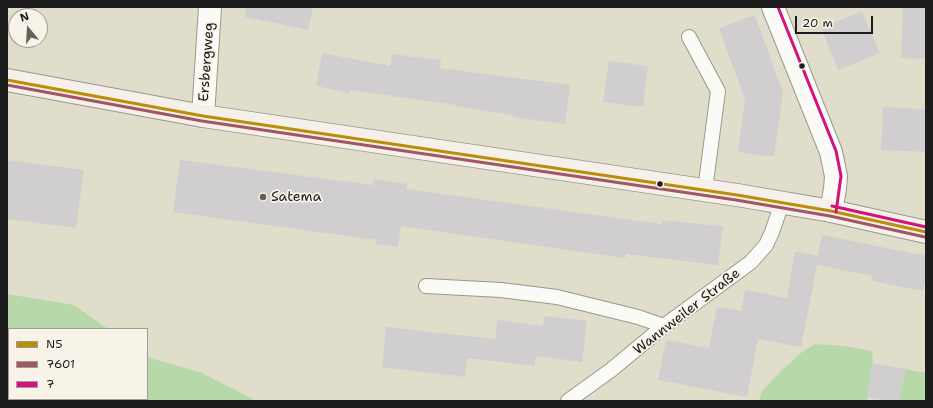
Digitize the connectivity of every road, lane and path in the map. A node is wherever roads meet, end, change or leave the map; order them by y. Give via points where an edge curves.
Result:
1 (210, 7) edge
2 (773, 7) edge
3 (689, 38) dead end
4 (7, 80) edge
5 (203, 116) junction
6 (705, 190) junction
7 (782, 203) junction
8 (831, 211) junction
9 (926, 232) edge
10 (426, 286) dead end
11 (664, 326) junction
12 (568, 401) edge

1 - 5 street, Ersbergweg
2 - 8 street via 831,152 836,176
3 - 6 lane via 718,91
4 - 5 main road
5 - 6 main road
6 - 7 main road
7 - 8 main road
7 - 11 lane, Wannweiler Straße via 766,245 751,262
8 - 9 main road
10 - 11 lane via 501,290 557,297
11 - 12 lane, Wannweiler Straße via 631,355

